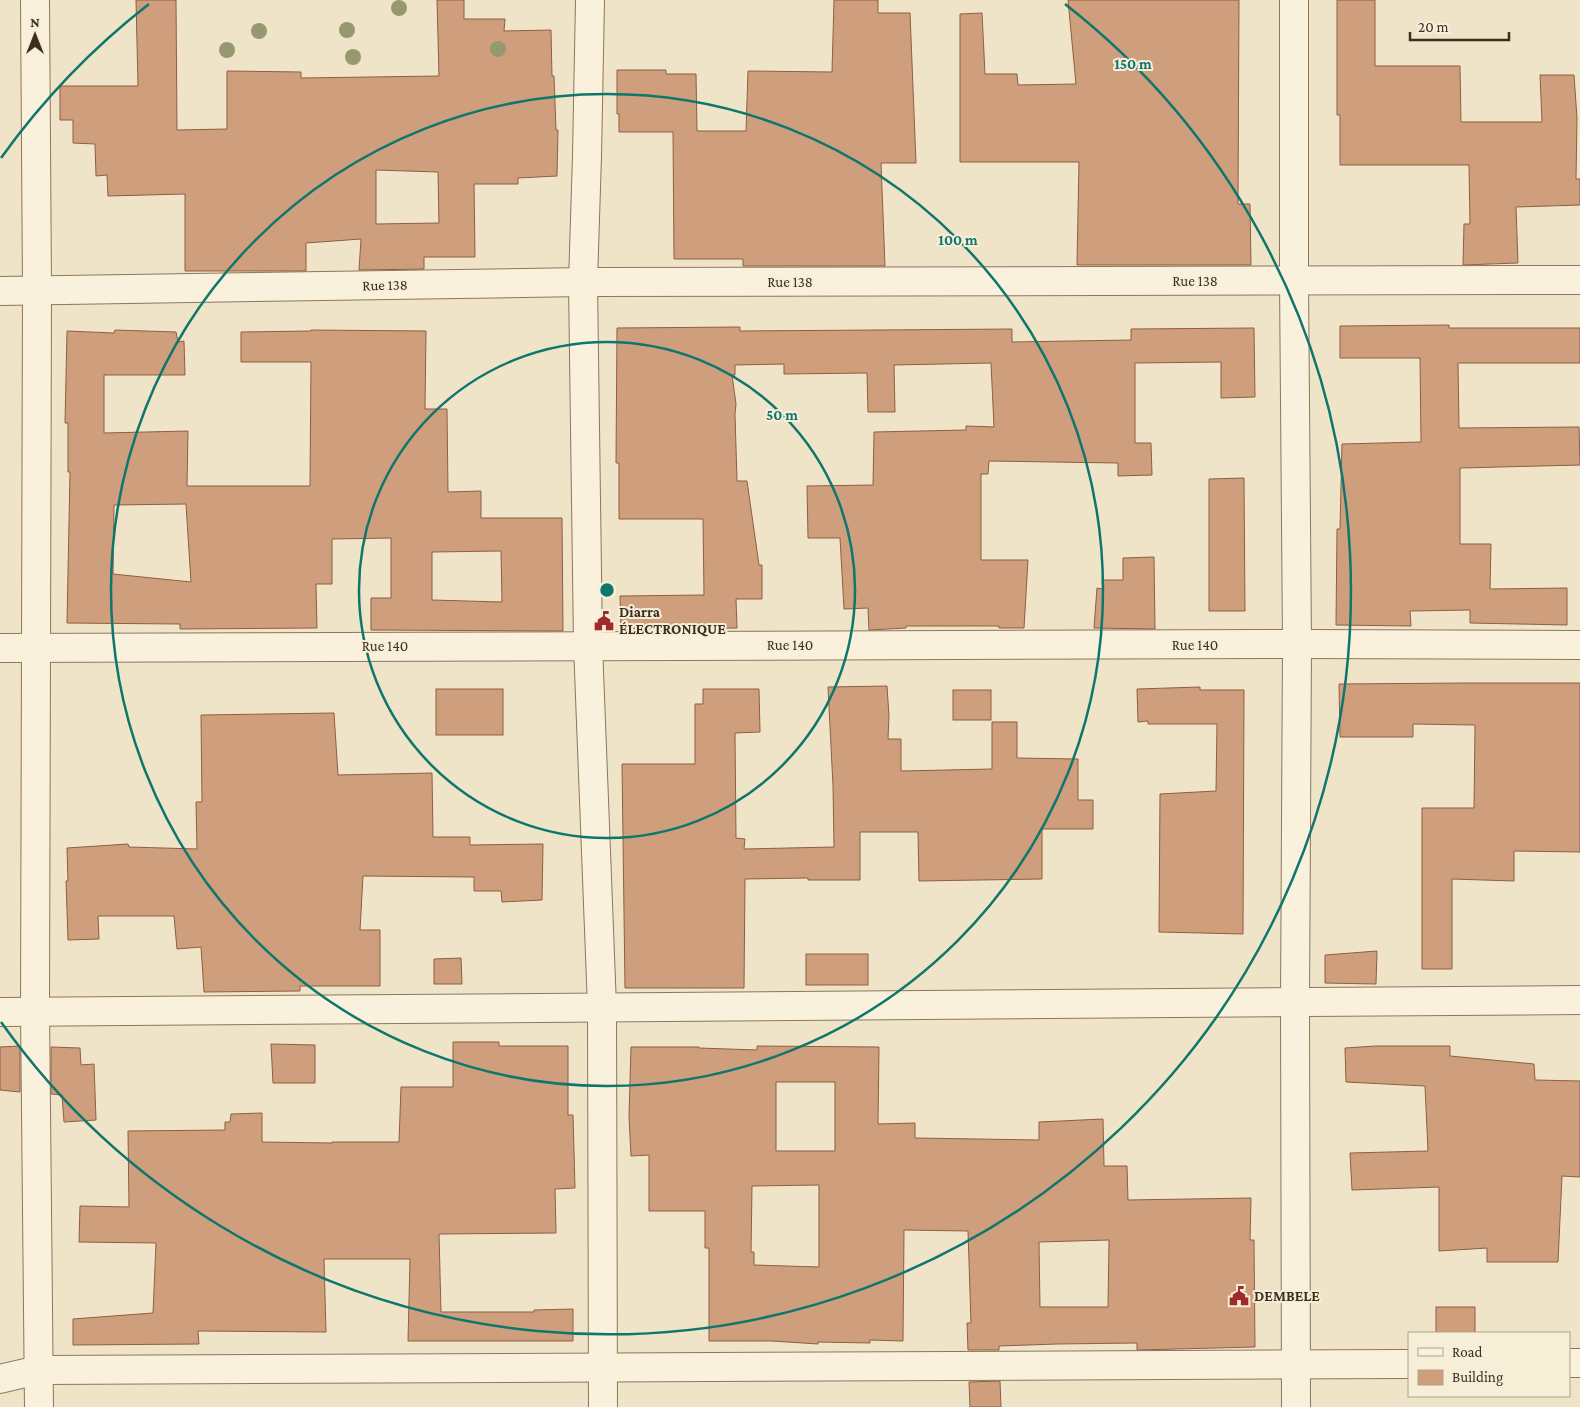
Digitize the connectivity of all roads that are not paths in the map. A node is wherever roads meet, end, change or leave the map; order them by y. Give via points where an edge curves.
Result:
1 (35, 0) edge
2 (590, 0) edge
3 (1294, 0) edge
4 (1294, 280) junction
5 (1580, 280) edge
6 (582, 282) junction
7 (37, 290) junction
8 (0, 291) edge
9 (1297, 644) junction
10 (1580, 645) edge
11 (36, 646) junction
12 (588, 646) junction
13 (0, 648) edge
14 (1580, 1000) edge
15 (1295, 1002) junction
16 (602, 1007) junction
17 (35, 1011) junction
18 (0, 1012) edge
19 (1296, 1364) junction
20 (1408, 1364) edge
21 (603, 1368) junction
22 (38, 1370) junction
23 (0, 1379) edge
24 (39, 1407) edge
25 (603, 1407) edge
26 (1296, 1407) edge

1 - 7 street
2 - 6 street
3 - 4 street
4 - 5 street, Rue 138
4 - 6 street, Rue 138
4 - 9 street
6 - 7 street, Rue 138
6 - 12 street
7 - 8 street, Rue 138
7 - 11 street
9 - 10 street, Rue 140
9 - 12 street, Rue 140
9 - 15 street
11 - 12 street, Rue 140
11 - 13 street, Rue 140
11 - 17 street
12 - 16 street
14 - 15 street
15 - 16 street
15 - 19 street
16 - 17 street
16 - 21 street
17 - 18 street
17 - 22 street
19 - 20 street
19 - 21 street
19 - 26 street
21 - 22 street
21 - 25 street
22 - 23 street
22 - 24 street

